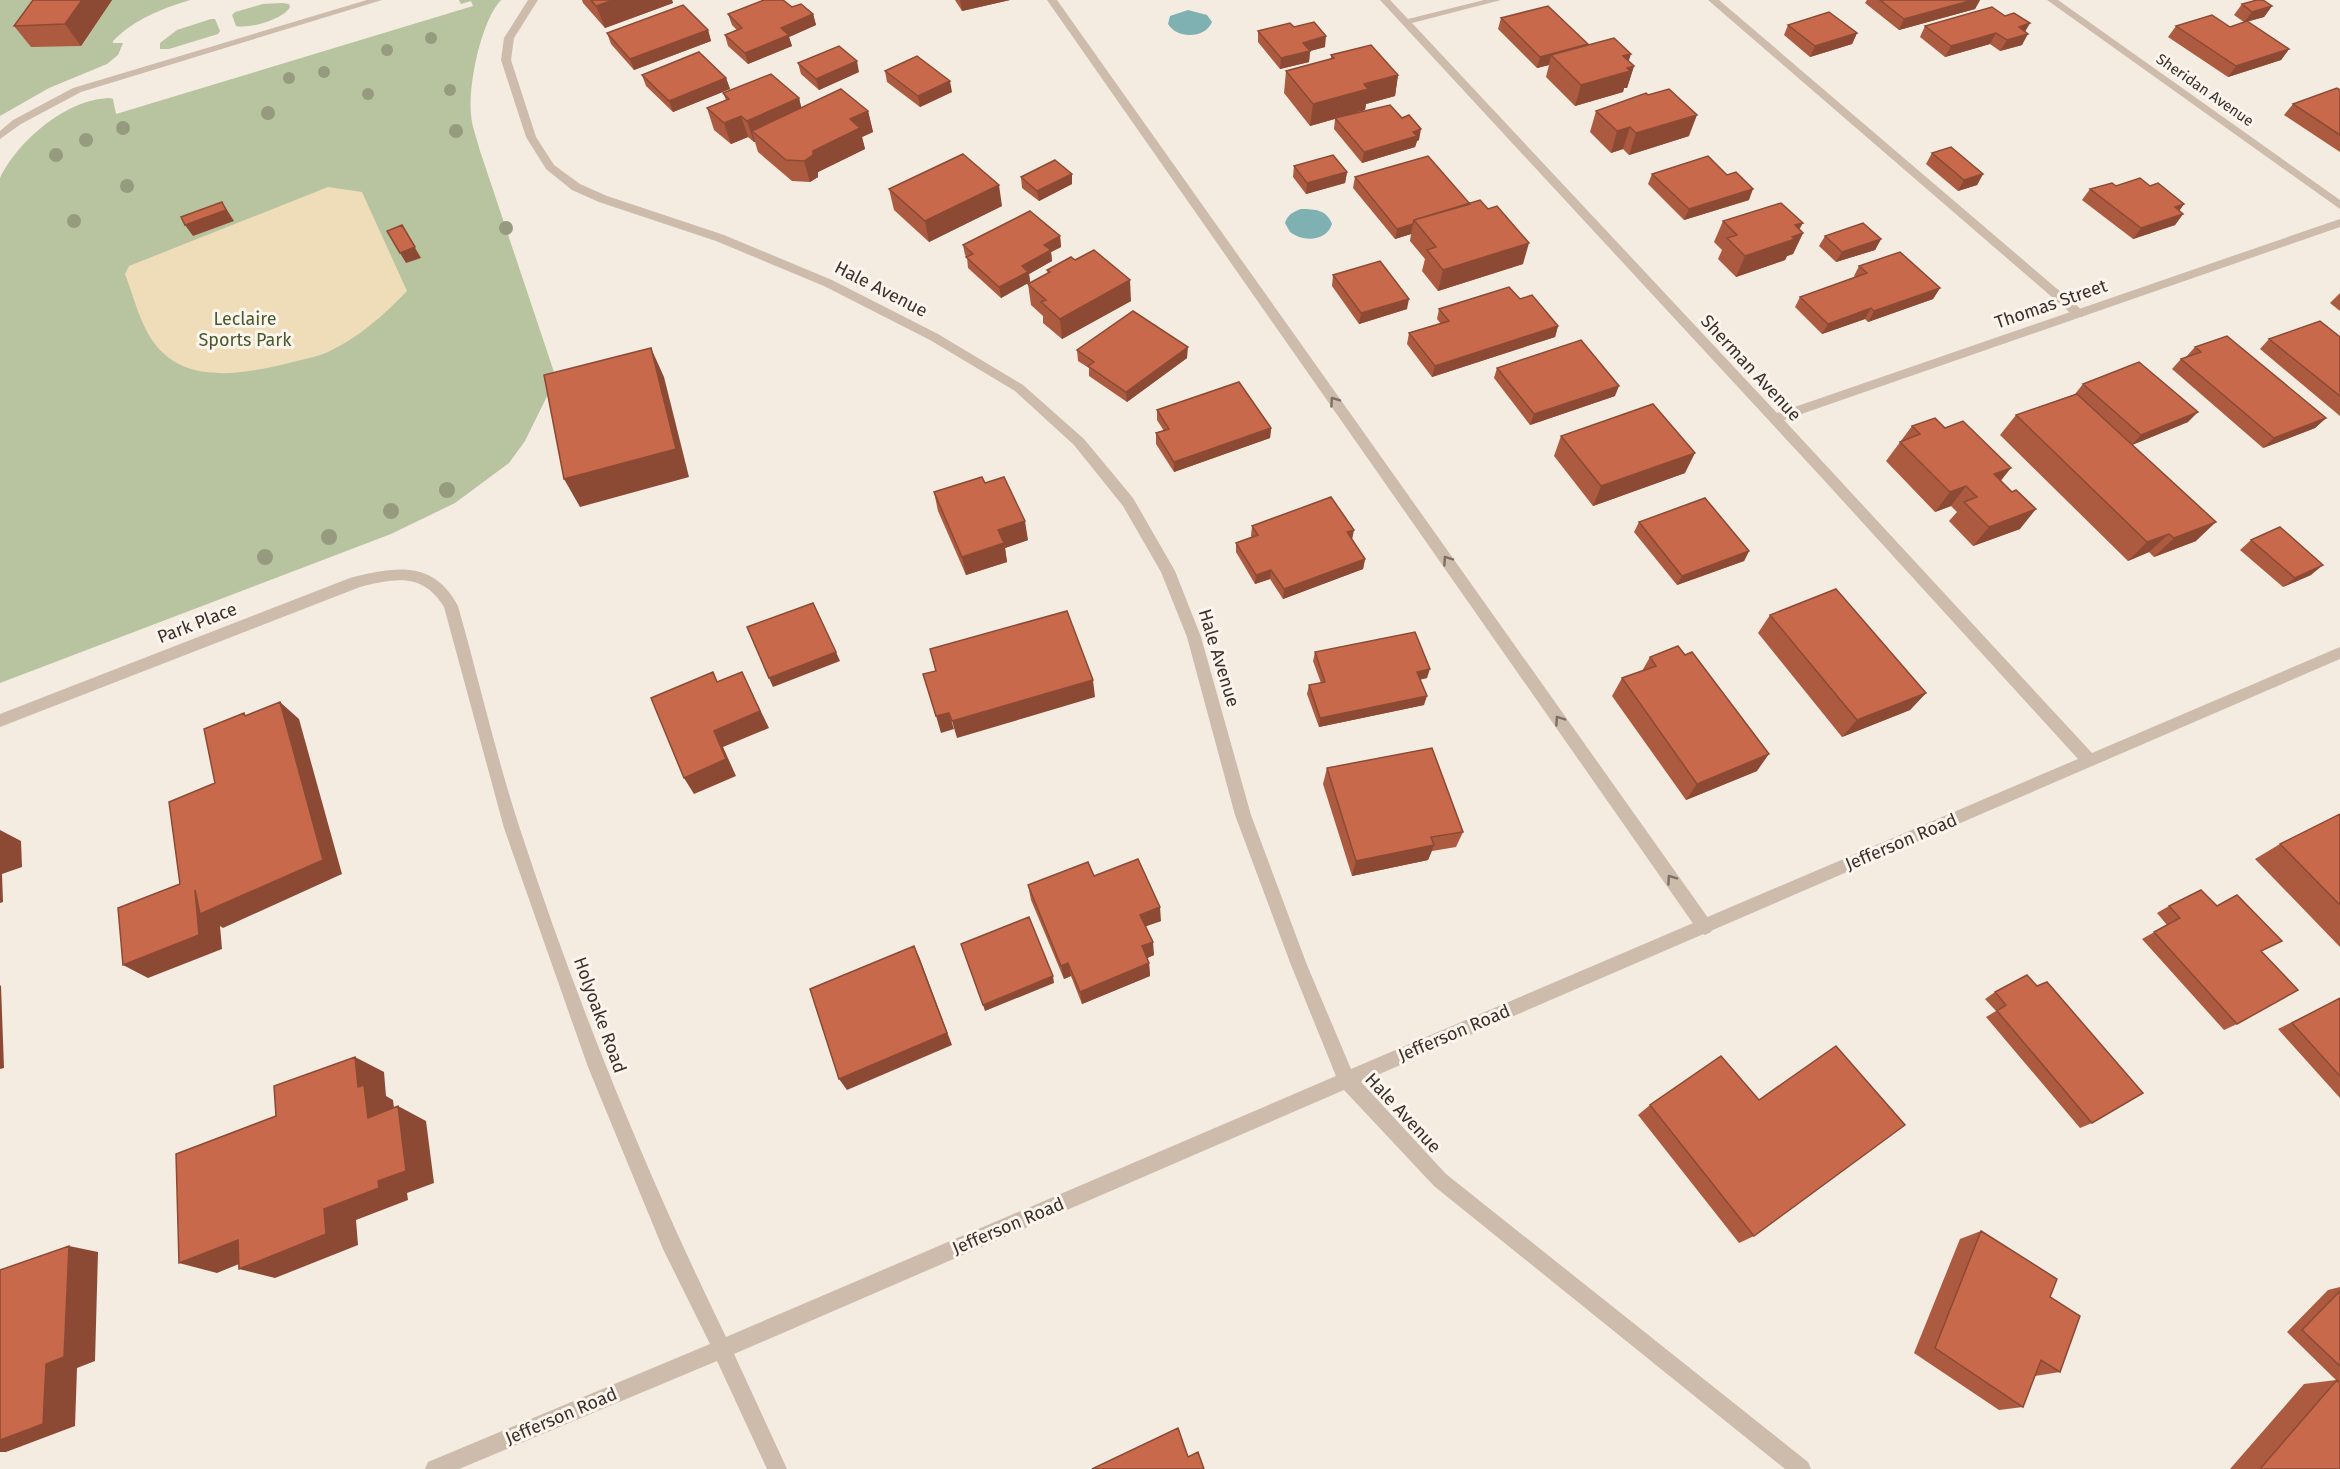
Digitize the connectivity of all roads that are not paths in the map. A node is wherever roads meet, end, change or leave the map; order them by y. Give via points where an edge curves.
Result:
1 (377, 0) edge
2 (532, 0) edge
3 (1052, 0) edge
4 (1385, 0) edge
5 (1496, 0) edge
6 (1713, 0) edge
7 (2052, 0) edge
8 (1406, 22) junction
9 (0, 136) edge
10 (2340, 205) edge
11 (2340, 223) edge
12 (2079, 314) junction
13 (1773, 419) junction
14 (412, 576) joint
15 (2340, 654) edge
16 (0, 721) edge
17 (2090, 761) junction
18 (1705, 927) junction
19 (1347, 1080) junction
20 (722, 1349) junction
21 (435, 1469) edge
22 (777, 1469) edge
23 (1801, 1469) edge

1 - 9 street via 77,90 17,122
2 - 19 street, Hale Avenue via 509,38 506,60 531,137 550,167 576,187 720,238 828,283 934,338 1019,388 1079,442 1128,502 1168,571 1194,637 1243,815
18 -> 3 street
4 - 8 street, Sherman Avenue
5 - 8 street
6 - 12 street
7 - 10 street, Sheridan Avenue
8 - 13 street, Sherman Avenue
11 - 12 street, Thomas Street
12 - 13 street, Thomas Street
13 - 17 street, Sherman Avenue via 1930,583
14 - 16 street, Park Place via 383,575 350,584
14 - 20 street, Holyoake Road via 436,586 451,606 512,828 597,1067 670,1242
15 - 17 street, Jefferson Road
17 - 18 street, Jefferson Road
18 - 19 street, Jefferson Road
19 - 20 street, Jefferson Road
19 - 23 street, Hale Avenue via 1440,1180
20 - 21 street, Jefferson Road
20 - 22 street, Holyoake Road

